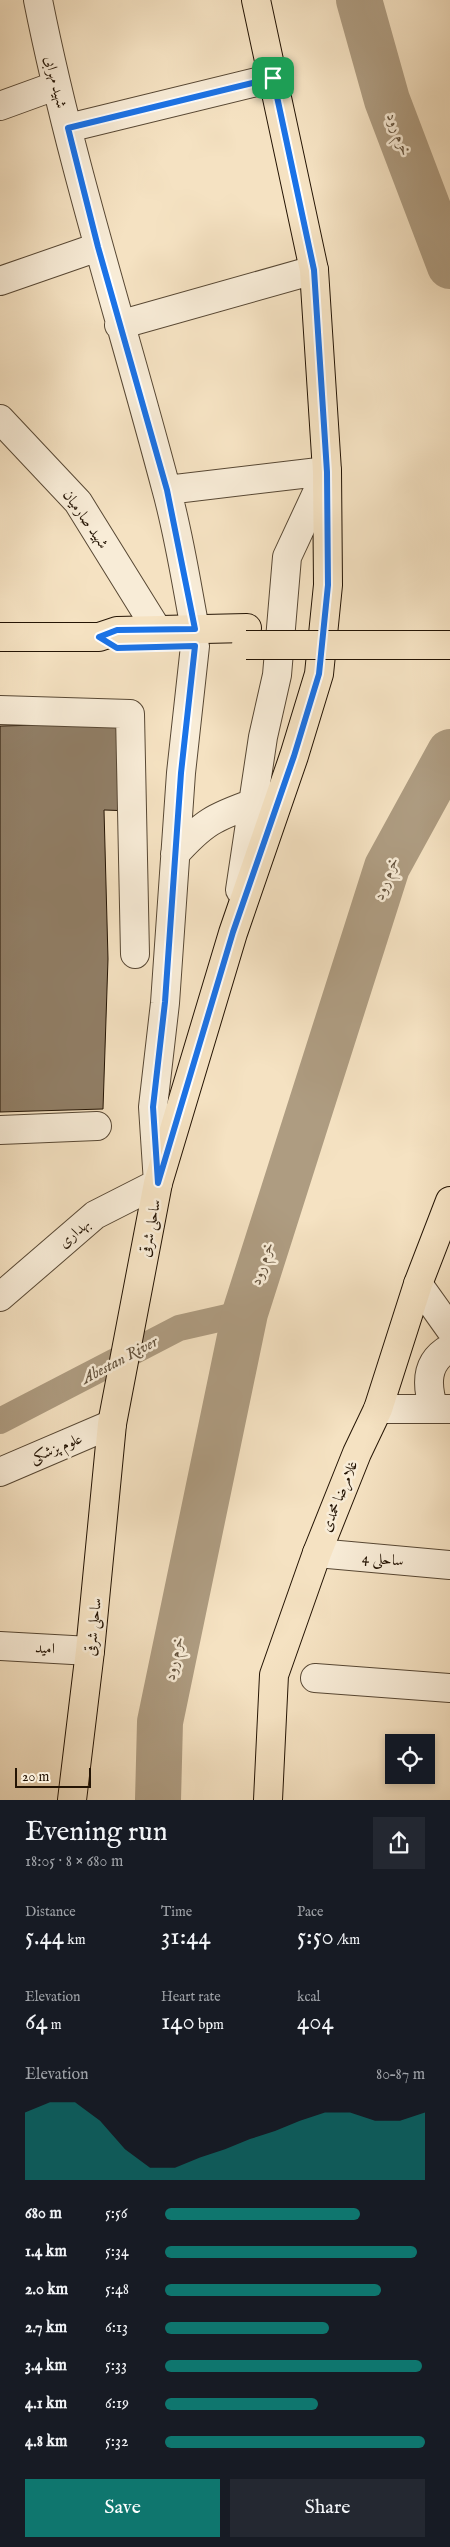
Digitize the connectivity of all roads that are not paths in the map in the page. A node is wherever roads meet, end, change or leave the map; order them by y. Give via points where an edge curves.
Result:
1 (38, 0) edge
2 (256, 0) edge
3 (273, 78) junction
4 (55, 86) junction
5 (0, 106) edge
6 (68, 128) junction
7 (98, 247) junction
8 (314, 270) junction
9 (0, 281) edge
10 (119, 325) junction
11 (0, 418) edge
12 (327, 472) junction
13 (167, 490) junction
14 (450, 627) edge
15 (158, 630) junction
16 (0, 637) edge
17 (99, 637) junction
18 (246, 637) junction
19 (195, 638) junction
20 (450, 645) edge
21 (0, 710) edge
22 (181, 773) junction
23 (254, 803) junction
24 (218, 816) junction
25 (176, 854) junction
26 (233, 932) junction
27 (136, 954) dead end
28 (97, 1126) dead end
29 (0, 1130) edge
30 (158, 1183) junction
31 (450, 1201) edge
32 (418, 1284) junction
33 (0, 1297) edge
34 (450, 1329) edge
35 (450, 1348) edge
36 (378, 1409) junction
37 (442, 1409) edge
38 (112, 1424) junction
39 (0, 1472) edge
40 (317, 1553) junction
41 (450, 1565) edge
42 (0, 1646) edge
43 (90, 1651) junction
44 (315, 1678) dead end
45 (450, 1688) edge
46 (72, 1800) edge
47 (268, 1800) edge

1 - 4 street, شهید مهرابی
2 - 3 main road, ساحلی شرقی
3 - 6 street
3 - 8 main road, ساحلی شرقی
4 - 5 street
4 - 6 street, شهید مهرابی
6 - 7 street, شهید مهرابی
7 - 9 street
7 - 10 street, شهید مهرابی
8 - 10 street
8 - 12 main road, ساحلی شرقی
10 - 13 street, شهید مهرابی
11 - 15 street, شهید صارمیان via 78,502
12 - 13 street
12 - 23 street via 287,556 277,674 263,737
12 - 26 main road, ساحلی شرقی via 328,585 319,674
13 - 19 street, شهید مهرابی
14 - 18 main road
15 - 17 main road via 117,630
15 - 19 main road
16 - 17 main road
17 - 19 main road via 117,648
18 - 19 main road
18 - 20 main road, bridge
19 - 22 street, شهید مهرابی
21 - 27 street via 130,714
22 - 24 street via 203,806
22 - 25 street, شهید مهرابی
23 - 24 street
23 - 26 street
24 - 25 street via 194,834
25 - 30 street, شهید مهرابی via 153,1107
26 - 30 main road, ساحلی شرقی
28 - 29 street
30 - 33 street, بهداری via 95,1215
30 - 38 main road, ساحلی شرقی
31 - 32 main road, غلامرضا محمدی
32 - 34 street
32 - 36 main road, غلامرضا محمدی
35 - 37 street via 442,1353 430,1370 428,1390
36 - 37 street
36 - 40 main road, غلامرضا محمدی
38 - 39 street, علوم پزشکی
38 - 43 main road, ساحلی شرقی
40 - 41 street, ساحلی 4
40 - 47 main road, غلامرضا محمدی via 274,1675
42 - 43 street, امید
43 - 46 main road, ساحلی شرقی
44 - 45 street

